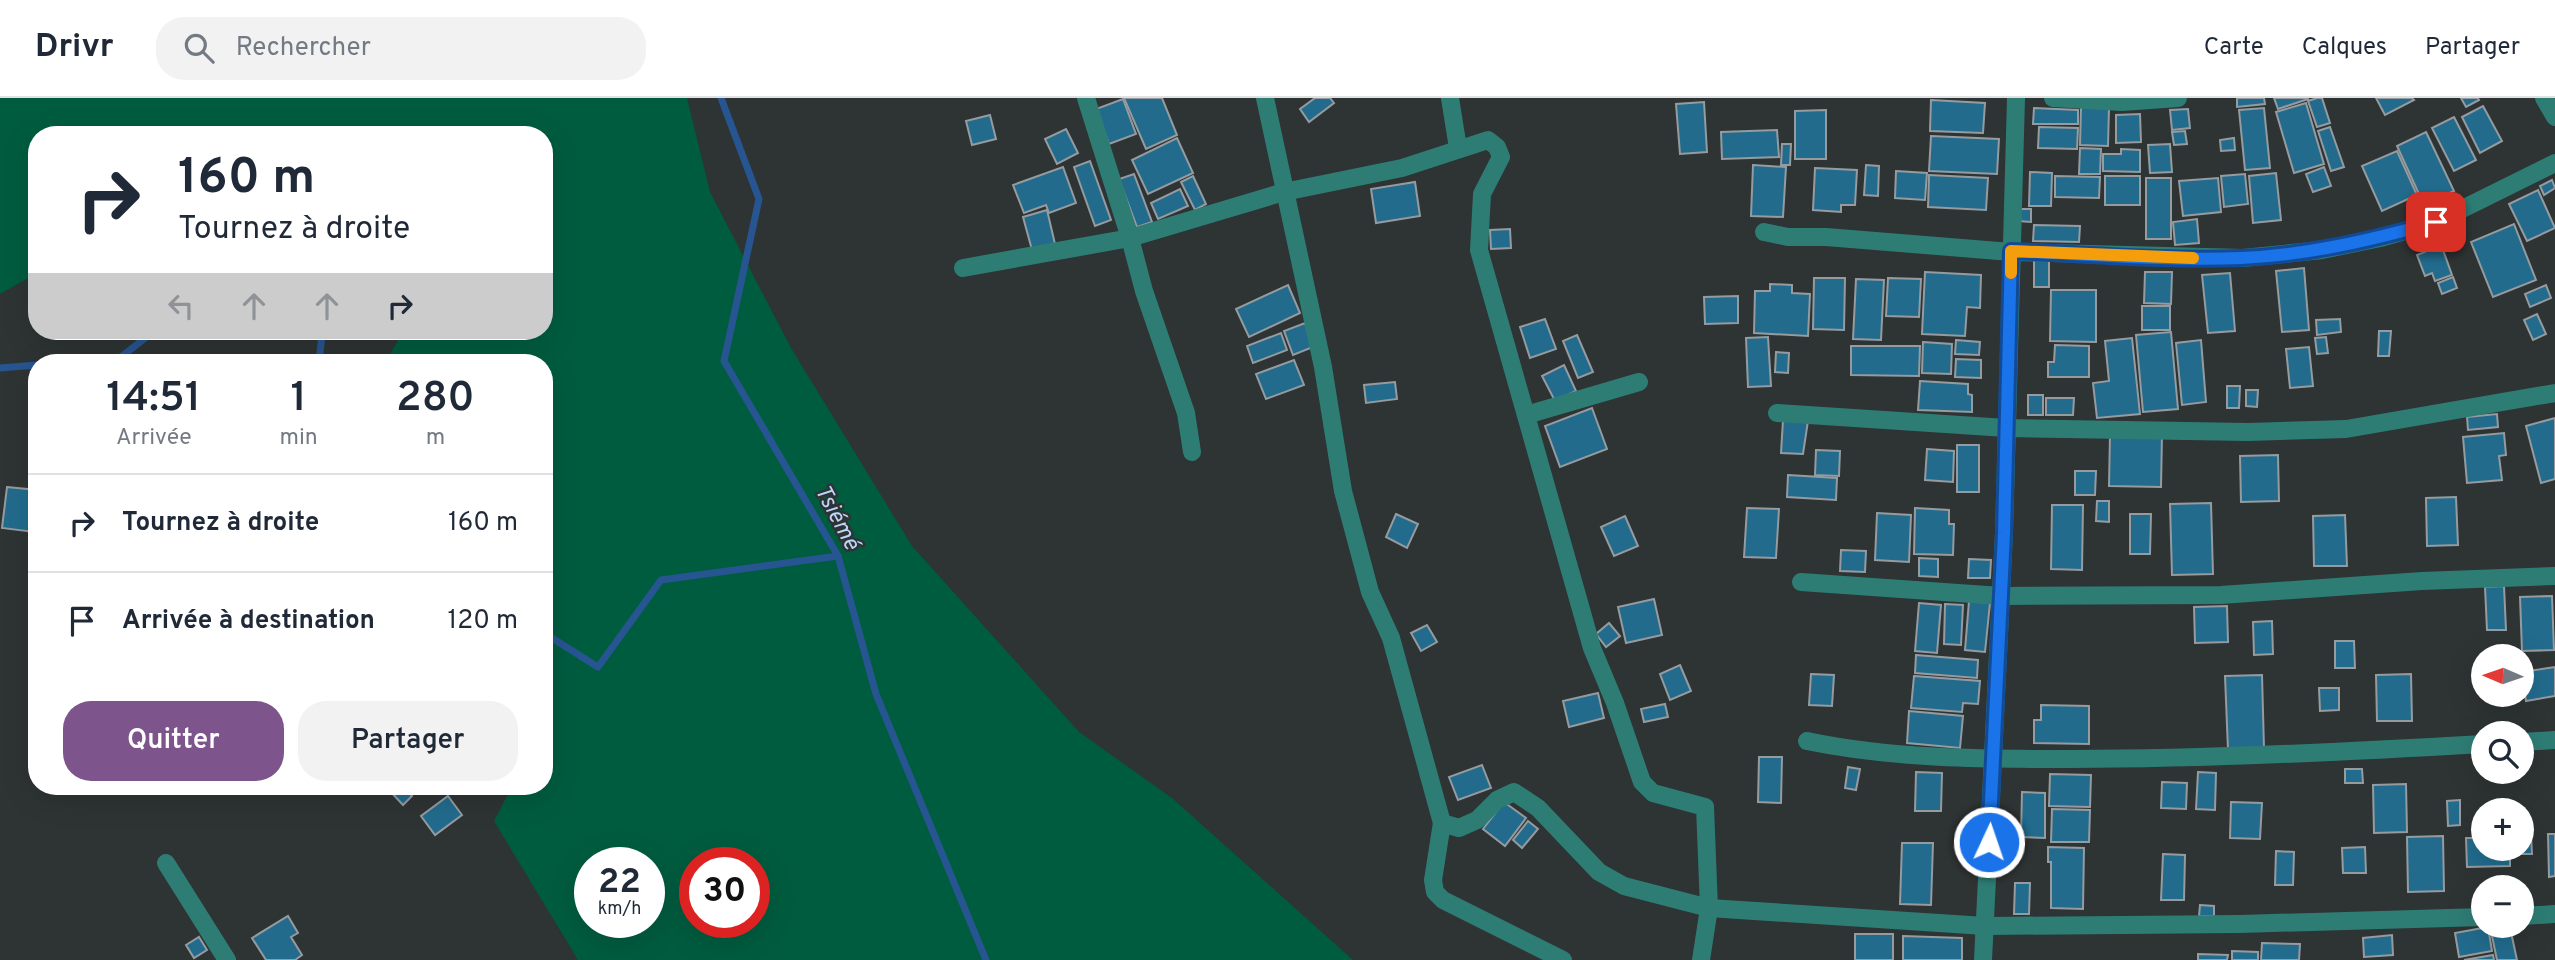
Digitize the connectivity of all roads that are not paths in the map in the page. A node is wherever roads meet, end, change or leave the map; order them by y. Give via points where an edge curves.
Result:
1 (1086, 98) edge
2 (1265, 98) edge
3 (1450, 98) edge
4 (2016, 98) edge
5 (2053, 98) edge
6 (2178, 98) edge
7 (2544, 98) edge
8 (2555, 117) edge
9 (1458, 148) junction
10 (2555, 163) edge
11 (1284, 192) junction
12 (1764, 232) dead end
13 (1130, 238) junction
14 (2011, 251) junction
15 (962, 268) dead end
16 (1639, 382) dead end
17 (2555, 393) edge
18 (1777, 413) dead end
19 (1526, 415) junction
20 (2007, 428) junction
21 (1192, 452) dead end
22 (2555, 576) edge
23 (1801, 582) dead end
24 (2001, 596) junction
25 (2555, 740) edge
26 (1807, 741) dead end
27 (2534, 741) edge
28 (2471, 745) edge
29 (1993, 759) junction
30 (1442, 823) junction
31 (166, 863) dead end
32 (1709, 908) junction
33 (2555, 914) edge
34 (2534, 915) edge
35 (2471, 917) edge
36 (1985, 926) junction
37 (227, 960) edge
38 (1563, 960) edge
39 (1701, 960) edge
40 (1983, 960) edge

1 - 13 street
2 - 11 street
3 - 9 street
4 - 14 street
5 - 6 street via 2122,102
7 - 8 street
9 - 11 street via 1402,168
9 - 19 street via 1488,140 1501,157 1482,194 1479,250
10 - 14 street via 2436,222 2322,250 2243,258
11 - 13 street
11 - 30 street via 1324,368 1343,491 1370,592 1391,638
12 - 14 street
13 - 15 street
13 - 21 street via 1186,413
14 - 20 street
16 - 19 street
17 - 20 street via 2346,429
18 - 20 street
19 - 32 street via 1592,648 1642,782 1653,793 1705,807
20 - 24 street
22 - 24 street via 2221,595
23 - 24 street
24 - 29 street
25 - 27 street
26 - 29 street via 1850,750
28 - 29 street via 2190,759
29 - 36 street
30 - 32 street via 1459,828 1514,792 1538,808 1599,872 1624,886
30 - 38 street via 1435,892
31 - 37 street
32 - 36 street
32 - 39 street
33 - 34 street
35 - 36 street
36 - 40 street

